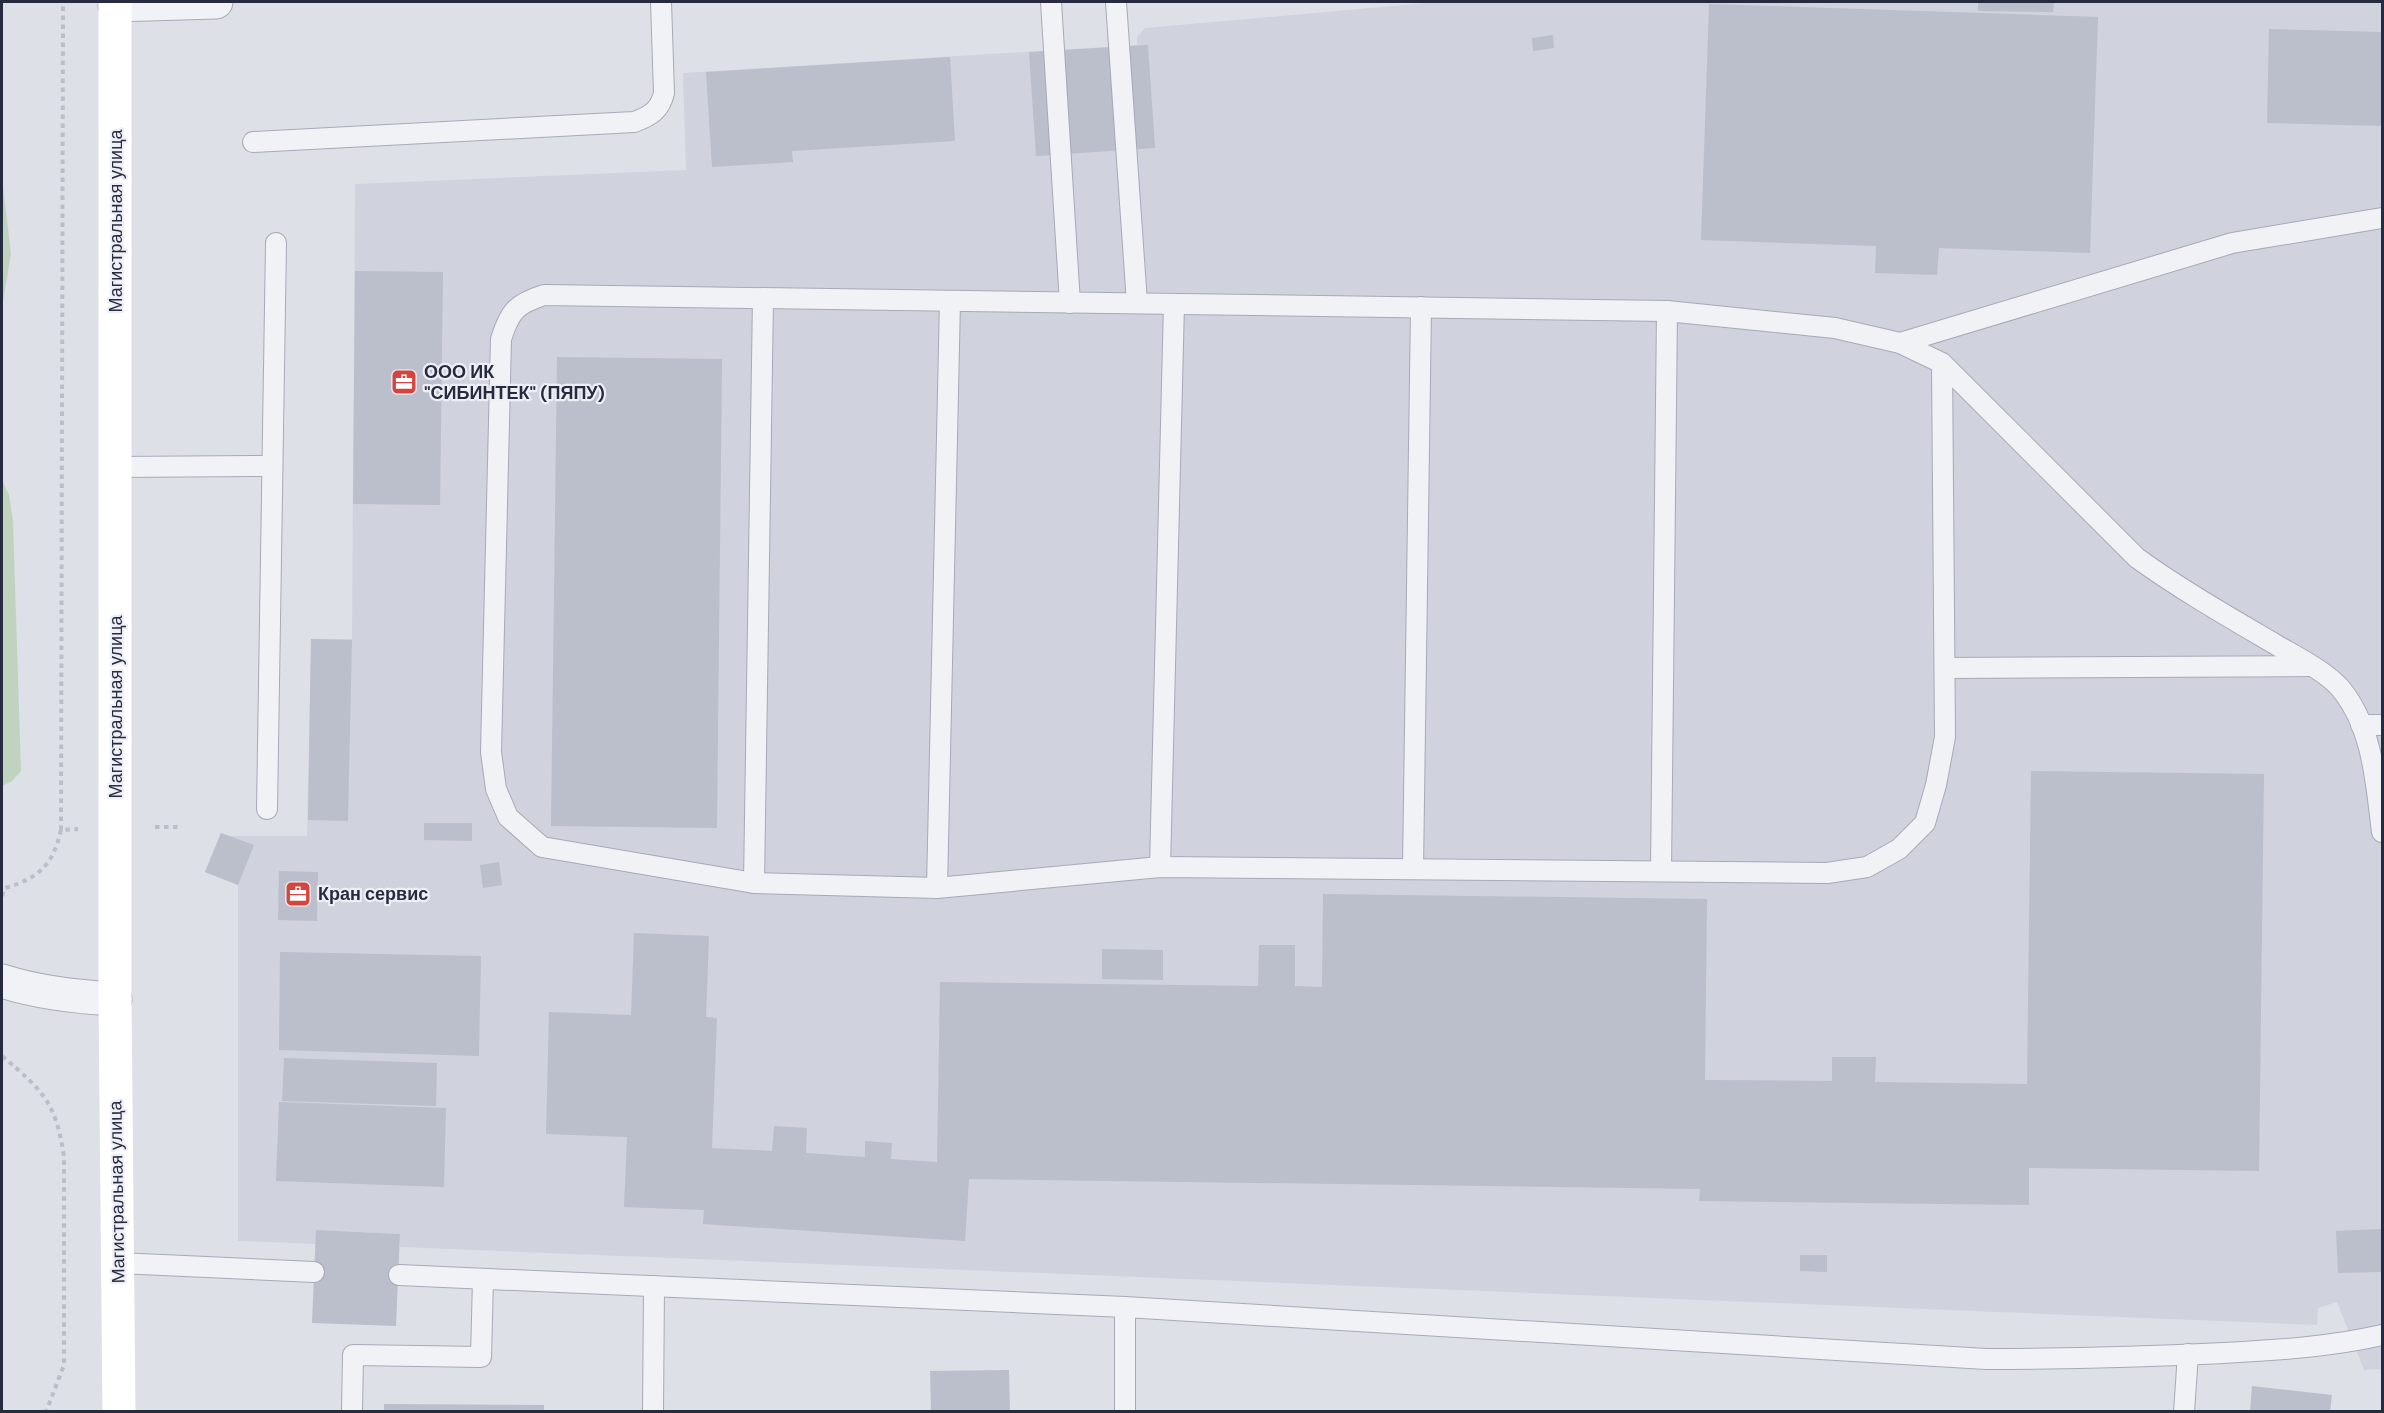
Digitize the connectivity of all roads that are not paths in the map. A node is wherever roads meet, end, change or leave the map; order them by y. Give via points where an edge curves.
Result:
1 (216, 2) edge
2 (661, 2) edge
3 (1051, 2) edge
4 (1116, 2) edge
5 (115, 3) edge
6 (253, 142) dead end
7 (2382, 218) edge
8 (276, 243) dead end
9 (763, 298) junction
10 (950, 301) junction
11 (1070, 303) junction
12 (1137, 303) junction
13 (1174, 304) junction
14 (1421, 307) junction
15 (1667, 311) junction
16 (1900, 343) junction
17 (1942, 363) junction
18 (272, 466) junction
19 (116, 467) junction
20 (2312, 666) junction
21 (1945, 668) junction
22 (2361, 725) junction
23 (2382, 725) edge
24 (267, 809) dead end
25 (2382, 832) edge
26 (1160, 867) junction
27 (1413, 869) junction
28 (1661, 871) junction
29 (754, 883) junction
30 (937, 888) junction
31 (2, 981) edge
32 (115, 999) junction
33 (118, 1263) junction
34 (314, 1272) dead end
35 (399, 1275) dead end
36 (483, 1279) junction
37 (654, 1286) junction
38 (1125, 1307) junction
39 (2382, 1335) edge
40 (2188, 1354) junction
41 (119, 1412) edge
42 (352, 1412) edge
43 (653, 1412) edge
44 (1125, 1412) edge
45 (2184, 1412) edge

1 - 5 street
2 - 6 lane via 664,93 661,105 649,117 634,122
3 - 11 lane
4 - 12 lane
5 - 19 main road, Магистральная улица
7 - 16 lane via 2232,243
8 - 18 lane
9 - 10 lane
9 - 29 lane
9 - 29 lane via 544,295 522,302 508,318 501,339 491,752 496,789 508,818 542,847
10 - 11 lane
10 - 30 lane
11 - 12 lane
12 - 13 lane
13 - 14 lane
13 - 26 lane
14 - 15 lane
14 - 27 lane
15 - 16 lane via 1835,328
15 - 28 lane
16 - 17 lane
17 - 20 lane via 2137,558
17 - 21 lane
18 - 19 lane
18 - 24 lane
19 - 32 main road, Магистральная улица
20 - 21 lane
20 - 22 lane via 2340,687
21 - 28 lane via 1945,737 1936,785 1925,823 1899,849 1867,867 1827,873
22 - 23 lane
22 - 25 lane via 2372,759
26 - 27 lane
26 - 30 lane
27 - 28 lane
29 - 30 lane
31 - 32 street via 28,990
32 - 33 main road, Магистральная улица
33 - 34 lane
33 - 41 main road, Магистральная улица
35 - 36 lane
36 - 37 lane
36 - 42 lane via 481,1357 353,1355
37 - 38 lane
37 - 43 lane
38 - 40 lane via 1986,1359
38 - 44 lane
39 - 40 lane via 2295,1348
40 - 45 lane

